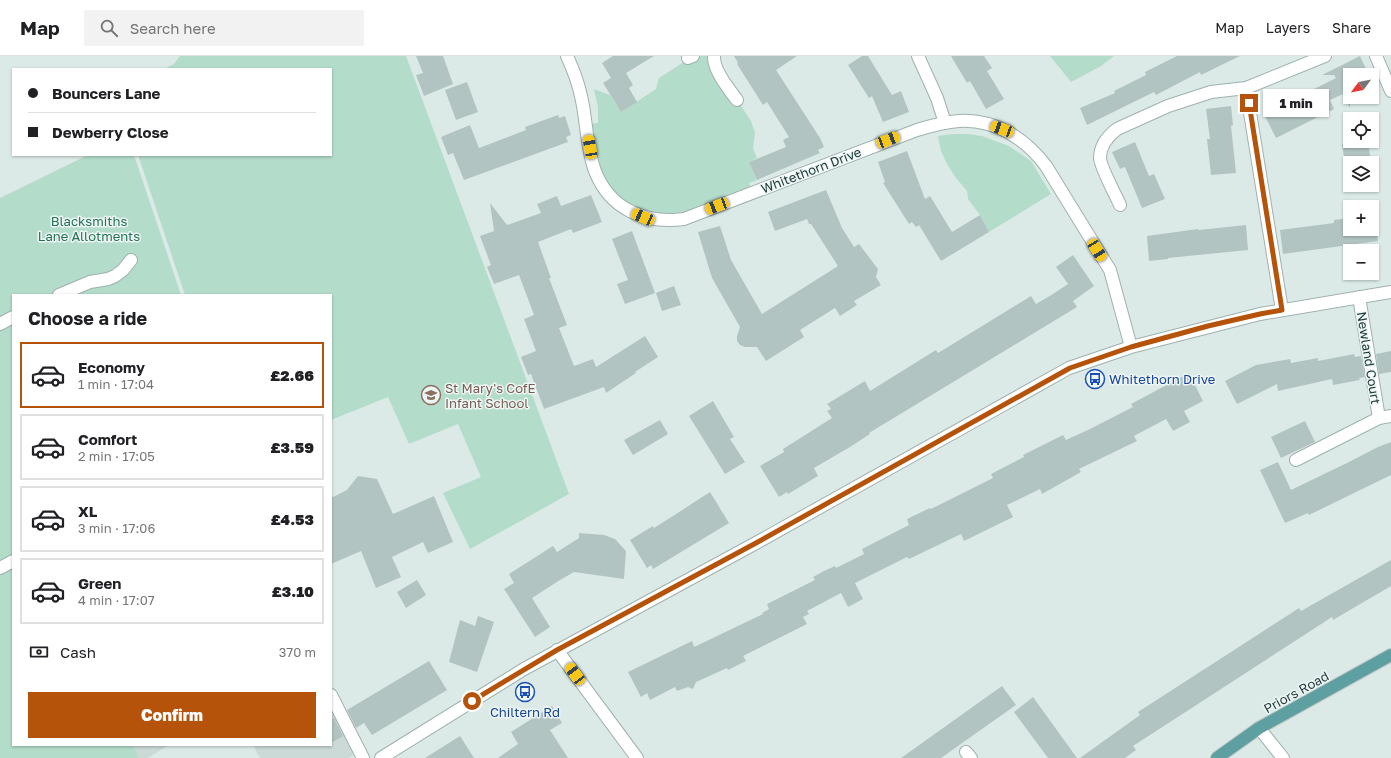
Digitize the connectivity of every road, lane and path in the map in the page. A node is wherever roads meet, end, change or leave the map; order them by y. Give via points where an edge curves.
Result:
1 (567, 56) edge
2 (714, 56) edge
3 (918, 56) edge
4 (1325, 56) edge
5 (1376, 56) edge
6 (1246, 88) junction
7 (1391, 91) edge
8 (737, 100) dead end
9 (944, 123) junction
10 (1120, 205) dead end
11 (130, 260) dead end
12 (1391, 292) edge
13 (61, 294) edge
14 (1359, 297) junction
15 (1282, 310) junction
16 (12, 318) edge
17 (0, 324) edge
18 (1131, 347) junction
19 (1391, 416) edge
20 (1378, 418) junction
21 (1296, 460) dead end
22 (12, 562) edge
23 (0, 568) edge
24 (557, 650) junction
25 (1391, 655) edge
26 (332, 697) edge
27 (1258, 728) junction
28 (363, 758) edge
29 (381, 758) edge
30 (637, 758) edge
31 (1217, 758) edge
32 (1283, 758) edge

1 - 9 street, Whitethorn Drive via 582,98 592,158 601,183 618,203 630,211 657,220 684,219 917,130
2 - 8 street via 718,71
3 - 9 street
4 - 6 street
5 - 7 street
6 - 10 street via 1211,92 1168,106 1117,129 1106,140 1100,159
6 - 15 street
9 - 18 street, Whitethorn Drive via 967,121 988,124 1015,136 1037,154 1110,270
11 - 13 street via 115,276 90,282
12 - 14 street
14 - 15 street
14 - 20 street, Newland Court
15 - 18 street via 1208,326
16 - 17 street
18 - 24 street via 1070,368 756,543
19 - 20 street, Newland Court
20 - 21 street, Newland Court
22 - 23 street
24 - 29 street
24 - 30 street
25 - 27 main road, Priors Road
26 - 28 street
27 - 31 main road, Priors Road
27 - 32 street

